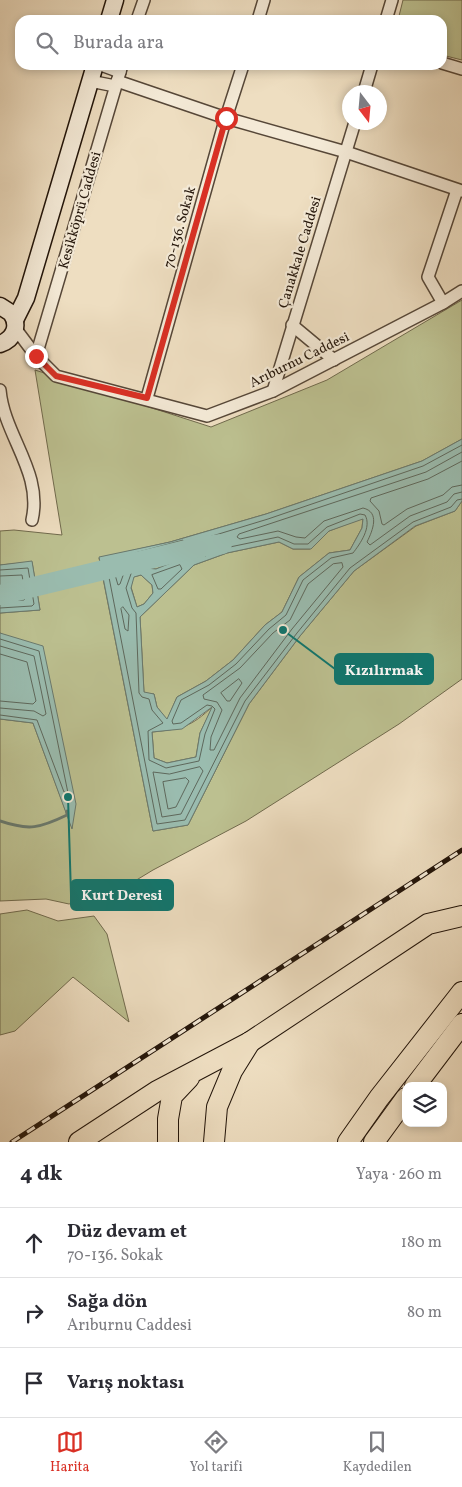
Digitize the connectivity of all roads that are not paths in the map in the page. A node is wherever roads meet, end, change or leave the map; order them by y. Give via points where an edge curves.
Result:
1 (115, 0) edge
2 (144, 0) edge
3 (264, 0) edge
4 (392, 0) edge
5 (110, 15) edge
6 (139, 15) edge
7 (260, 15) edge
8 (388, 15) edge
9 (447, 64) edge
10 (462, 69) edge
11 (93, 70) edge
12 (241, 70) edge
13 (371, 70) edge
14 (119, 76) edge
15 (90, 81) junction
16 (366, 85) edge
17 (226, 118) junction
18 (353, 130) edge
19 (346, 152) junction
20 (460, 191) edge
21 (462, 291) edge
22 (442, 303) junction
23 (0, 306) edge
24 (15, 324) junction
25 (292, 326) junction
26 (0, 344) edge
27 (36, 356) junction
28 (334, 360) junction
29 (0, 390) edge
30 (273, 391) junction
31 (147, 398) junction
32 (32, 520) dead end
33 (462, 900) edge
34 (462, 916) edge
35 (428, 924) junction
36 (462, 992) edge
37 (462, 1024) edge
38 (462, 1030) edge
39 (250, 1042) junction
40 (195, 1070) junction
41 (418, 1082) edge
42 (429, 1082) edge
43 (402, 1104) edge
44 (402, 1126) edge
45 (79, 1142) edge
46 (168, 1142) edge
47 (214, 1142) edge
48 (348, 1142) edge
49 (374, 1142) edge
50 (391, 1142) edge

1 - 5 street
2 - 6 street
3 - 7 street
4 - 8 street
9 - 10 street
11 - 15 street, Kesikköprü Caddesi
12 - 17 street, 70-136. Sokak
13 - 16 street
14 - 15 street
14 - 17 street
14 - 27 street, Kesikköprü Caddesi
15 - 24 street, Kesikköprü Caddesi via 28,291
17 - 19 street
17 - 31 street, 70-136. Sokak
18 - 19 street, Çanakkale Caddesi
19 - 20 street
19 - 25 street, Çanakkale Caddesi
20 - 22 street via 428,277
21 - 22 street, Arıburnu Caddesi
22 - 28 street, Arıburnu Caddesi
23 - 24 street via 9,310
24 - 26 street, Kesikköprü Caddesi via 11,337
24 - 27 street, Arıburnu Caddesi
25 - 28 street
25 - 30 street, Çanakkale Caddesi
27 - 31 street, Arıburnu Caddesi via 56,376
28 - 30 street, Arıburnu Caddesi
29 - 32 street via 8,424 29,468 34,499
30 - 31 street, Arıburnu Caddesi via 208,416
33 - 35 highway
34 - 35 highway
35 - 39 highway
36 - 48 highway
37 - 41 highway
38 - 42 highway
39 - 40 highway
39 - 47 highway via 232,1071 216,1107
40 - 45 highway
40 - 46 highway via 172,1096
43 - 49 highway
44 - 50 highway

